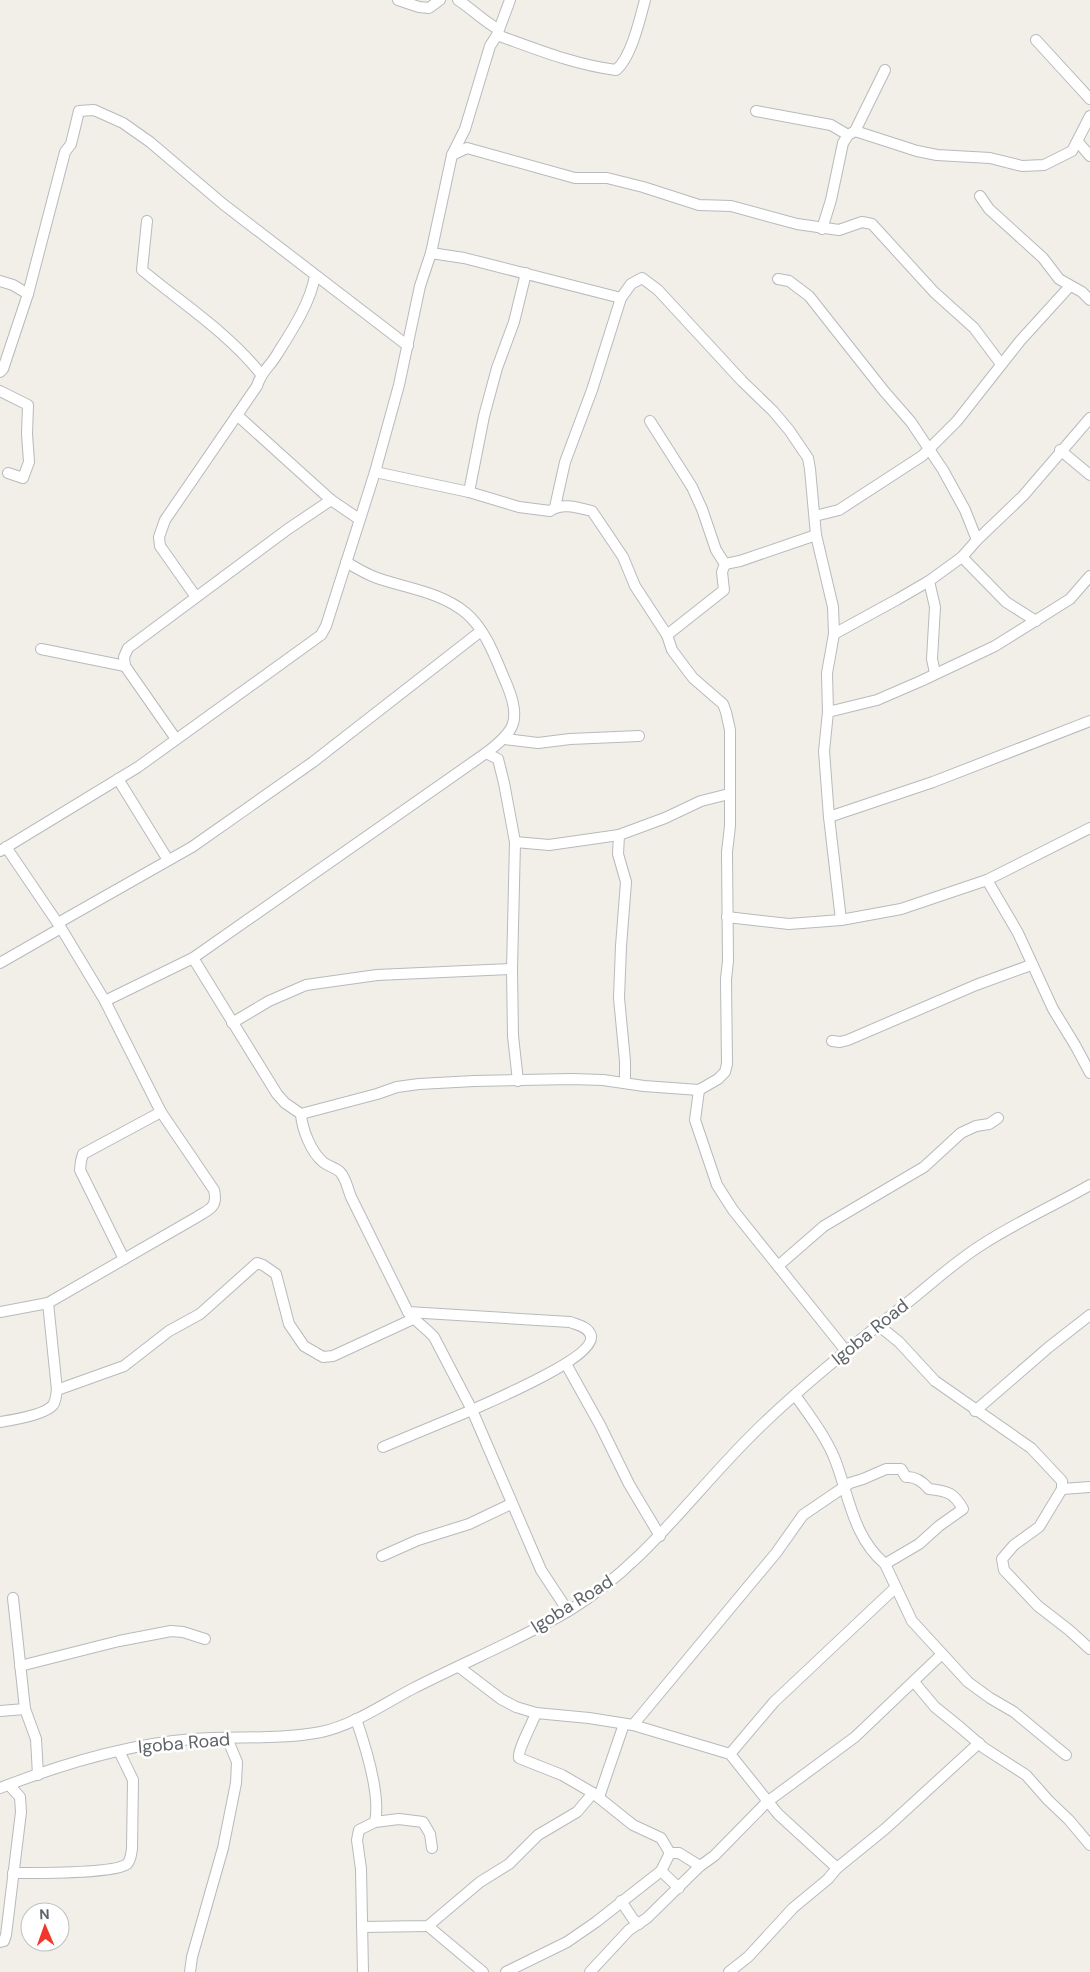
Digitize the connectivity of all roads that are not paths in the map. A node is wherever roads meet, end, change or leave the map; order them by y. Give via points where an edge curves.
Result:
1 (398, 0) edge
2 (440, 0) edge
3 (458, 0) edge
4 (510, 0) edge
5 (645, 0) edge
6 (498, 32) junction
7 (1036, 40) dead end
8 (884, 70) dead end
9 (1090, 98) edge
10 (756, 111) dead end
11 (1090, 116) edge
12 (852, 133) junction
13 (1078, 142) junction
14 (452, 155) junction
15 (1090, 156) edge
16 (980, 196) dead end
17 (147, 221) dead end
18 (822, 228) junction
19 (431, 253) junction
20 (526, 273) junction
21 (315, 276) junction
22 (778, 279) dead end
23 (0, 281) edge
24 (1070, 286) junction
25 (28, 294) junction
26 (621, 298) junction
27 (1090, 300) edge
28 (408, 346) junction
29 (1001, 364) junction
30 (0, 372) edge
31 (260, 374) junction
32 (0, 391) edge
33 (237, 415) junction
34 (1090, 418) edge
35 (650, 421) dead end
36 (929, 448) junction
37 (1060, 450) junction
38 (375, 472) junction
39 (8, 473) dead end
40 (1090, 475) edge
41 (558, 491) junction
42 (468, 492) junction
43 (331, 500) junction
44 (571, 506) junction
45 (555, 508) junction
46 (816, 516) junction
47 (359, 519) junction
48 (816, 535) junction
49 (976, 540) junction
50 (962, 557) junction
51 (346, 562) junction
52 (725, 564) junction
53 (1090, 576) edge
54 (929, 581) junction
55 (196, 597) junction
56 (1036, 621) junction
57 (481, 631) junction
58 (834, 634) junction
59 (667, 635) junction
60 (41, 649) dead end
61 (125, 666) junction
62 (935, 673) junction
63 (828, 712) junction
64 (1090, 722) edge
65 (639, 736) dead end
66 (176, 739) junction
67 (505, 739) junction
68 (486, 753) junction
69 (118, 779) junction
70 (729, 794) junction
71 (828, 817) junction
72 (1090, 828) edge
73 (619, 835) junction
74 (515, 842) junction
75 (3, 849) edge
76 (168, 860) junction
77 (987, 880) junction
78 (728, 917) junction
79 (841, 920) junction
80 (59, 925) junction
81 (193, 958) junction
82 (0, 963) edge
83 (1031, 965) junction
84 (512, 969) junction
85 (105, 1001) junction
86 (232, 1023) junction
87 (832, 1041) dead end
88 (1090, 1073) edge
89 (518, 1081) junction
90 (625, 1083) junction
91 (699, 1090) junction
92 (160, 1112) junction
93 (301, 1114) junction
94 (998, 1118) dead end
95 (1090, 1184) edge
96 (124, 1259) junction
97 (778, 1266) junction
98 (48, 1303) junction
99 (0, 1312) edge
100 (410, 1316) junction
101 (1090, 1316) edge
102 (878, 1324) junction
103 (846, 1351) junction
104 (566, 1364) junction
105 (58, 1390) junction
106 (795, 1395) junction
107 (472, 1410) junction
108 (975, 1411) junction
109 (0, 1422) edge
110 (382, 1447) dead end
111 (843, 1486) junction
112 (1090, 1488) edge
113 (1062, 1489) junction
114 (511, 1504) junction
115 (660, 1536) junction
116 (382, 1556) dead end
117 (885, 1564) junction
118 (895, 1588) junction
119 (13, 1598) dead end
120 (568, 1611) junction
121 (205, 1639) dead end
122 (1090, 1649) edge
123 (942, 1654) junction
124 (20, 1666) junction
125 (459, 1666) junction
126 (914, 1682) junction
127 (25, 1709) junction
128 (0, 1712) edge
129 (536, 1713) junction
130 (356, 1718) junction
131 (629, 1725) junction
132 (227, 1738) junction
133 (979, 1743) junction
134 (119, 1751) junction
135 (730, 1754) junction
136 (1066, 1755) dead end
137 (38, 1775) junction
138 (4, 1786) edge
139 (596, 1795) junction
140 (767, 1802) junction
141 (375, 1822) junction
142 (1090, 1845) edge
143 (432, 1848) dead end
144 (670, 1853) junction
145 (700, 1866) junction
146 (836, 1868) junction
147 (661, 1871) junction
148 (13, 1873) junction
149 (679, 1888) junction
150 (622, 1901) junction
151 (639, 1924) junction
152 (428, 1926) junction
153 (362, 1927) junction
154 (0, 1942) edge
155 (190, 1972) edge
156 (363, 1972) edge
157 (483, 1972) edge
158 (506, 1972) edge
159 (590, 1972) edge
160 (729, 1972) edge

1 - 2 street via 429,8
3 - 6 street
4 - 6 street
5 - 6 street via 623,64 616,70 565,59
6 - 14 street via 490,46 465,129
7 - 9 street
8 - 12 street
10 - 12 street via 831,125
11 - 13 street
12 - 13 street via 870,135 937,155 990,158 1022,166 1044,165 1072,151
12 - 18 street via 843,143
13 - 15 street
14 - 18 street via 467,148 576,178 607,178 699,204 732,206
14 - 19 street
16 - 24 street via 989,209 1043,258 1059,279
17 - 31 street via 142,270 209,321
18 - 29 street via 839,230 862,222 872,224 934,292 974,328
19 - 20 street
19 - 28 street via 420,286
20 - 26 street
20 - 42 street via 484,416
21 - 25 street via 150,142 123,123 94,110 79,111
21 - 28 street
21 - 31 street via 297,319 274,359
22 - 36 street via 790,282 809,296
23 - 25 street
24 - 27 street
24 - 29 street
25 - 30 street
26 - 41 street
26 - 46 street via 637,280 648,281 773,411 808,458
28 - 38 street
29 - 36 street via 957,421
31 - 33 street via 257,386
32 - 39 street via 28,405 26,434 29,462 23,478
33 - 43 street
33 - 55 street via 165,520 159,537 160,546
34 - 37 street
35 - 52 street via 692,487 716,550
36 - 46 street via 922,456 839,510
36 - 49 street via 965,510
37 - 40 street
37 - 49 street via 1023,496
38 - 42 street
38 - 47 street
41 - 44 street
41 - 45 street
42 - 45 street via 530,509 550,511
43 - 47 street
43 - 55 street
44 - 45 street
44 - 59 street via 592,512 623,557 635,586
46 - 48 street
47 - 51 street
48 - 52 street via 740,562
48 - 58 street via 833,607
49 - 50 street
50 - 54 street
50 - 56 street via 1006,602
51 - 57 street via 376,577 443,599 466,613
51 - 66 street via 330,617 321,635
52 - 59 street via 722,572 724,590
53 - 56 street via 1070,599
54 - 58 street
54 - 62 street via 934,607 932,659
55 - 61 street via 128,648
56 - 62 street via 995,646
57 - 67 street via 511,696 514,720
57 - 76 street via 313,762
58 - 63 street via 827,673
59 - 70 street via 672,650 692,678 723,704 730,730
60 - 61 street
61 - 66 street
62 - 63 street via 867,703
63 - 71 street via 824,751
64 - 71 street via 933,782
65 - 67 street via 538,743
66 - 69 street
67 - 68 street
68 - 74 street via 498,759
68 - 81 street
69 - 75 street
69 - 76 street
70 - 73 street via 701,801
70 - 78 street
71 - 79 street
72 - 77 street
73 - 74 street via 549,845
73 - 90 street via 618,854 626,882 619,998
74 - 84 street
75 - 80 street
76 - 80 street
77 - 79 street via 901,909
77 - 83 street via 1018,933
78 - 79 street via 789,924
78 - 91 street via 727,1064 718,1079
80 - 82 street
80 - 85 street
81 - 85 street
81 - 86 street
83 - 87 street via 848,1040
83 - 88 street
84 - 86 street via 377,975 306,985 269,1000
84 - 89 street via 512,1036
85 - 92 street
86 - 93 street via 277,1094
89 - 90 street
89 - 93 street via 474,1080 398,1087
90 - 91 street
91 - 97 street via 695,1120 717,1184 733,1210
92 - 96 street via 84,1154 81,1161 80,1170
92 - 96 street via 214,1190 216,1200 212,1208
93 - 100 street via 304,1129 318,1156 344,1178
94 - 97 street via 961,1133 924,1166 824,1226
95 - 102 street, Igoba Road via 982,1244
96 - 98 street
97 - 103 street
98 - 99 street
98 - 105 street
100 - 104 street via 570,1322 587,1329 591,1340 587,1348
100 - 105 street via 333,1356 322,1357 304,1346 289,1324 276,1274 257,1263 200,1314 169,1331 124,1366
100 - 107 street via 434,1337
101 - 108 street
102 - 103 street, Igoba Road
102 - 108 street via 935,1382
103 - 106 street, Igoba Road
104 - 107 street
104 - 115 street
105 - 109 street via 54,1403 46,1410
106 - 111 street via 821,1430
106 - 115 street, Igoba Road via 699,1490
107 - 110 street
107 - 114 street
108 - 113 street via 1031,1448 1062,1481
111 - 117 street via 866,1542
111 - 117 street via 886,1469 901,1469 906,1477 912,1476 929,1490 941,1490 955,1496 963,1509 919,1544
111 - 131 street via 803,1515 776,1553
112 - 113 street
113 - 122 street via 1039,1527 1014,1545 1002,1559 1004,1570 1038,1606
114 - 116 street via 469,1524 418,1540
114 - 120 street via 541,1570
115 - 120 street, Igoba Road via 625,1571
117 - 118 street
118 - 123 street via 912,1620
118 - 135 street via 774,1702
119 - 124 street
120 - 125 street, Igoba Road
121 - 124 street via 183,1632 166,1632
123 - 126 street
123 - 136 street via 968,1682 1014,1712
124 - 127 street
125 - 129 street via 501,1700
125 - 130 street, Igoba Road
126 - 133 street via 935,1707
126 - 140 street via 855,1737
127 - 128 street
127 - 137 street via 36,1740
129 - 131 street
129 - 139 street via 519,1750 519,1758 562,1775
130 - 132 street, Igoba Road via 326,1731
130 - 141 street via 372,1782 377,1811
131 - 135 street
131 - 139 street
132 - 134 street, Igoba Road via 159,1743
132 - 155 street via 238,1762 236,1783 223,1848
133 - 142 street via 1026,1775
133 - 146 street via 885,1829
134 - 137 street, Igoba Road
134 - 148 street via 133,1780 132,1849 127,1864 112,1869
135 - 140 street
137 - 138 street, Igoba Road
138 - 148 street via 20,1797
139 - 144 street via 633,1825 661,1838
139 - 152 street via 577,1812 538,1835 509,1864 480,1882
140 - 145 street
140 - 146 street
141 - 143 street via 399,1819 423,1822 430,1834
141 - 153 street via 359,1830 357,1840
144 - 145 street via 680,1853
144 - 147 street
145 - 149 street
146 - 160 street
147 - 149 street
147 - 150 street
148 - 154 street via 6,1935
149 - 151 street
150 - 151 street
150 - 158 street via 566,1942
151 - 159 street via 629,1930
152 - 153 street
152 - 157 street
153 - 156 street

